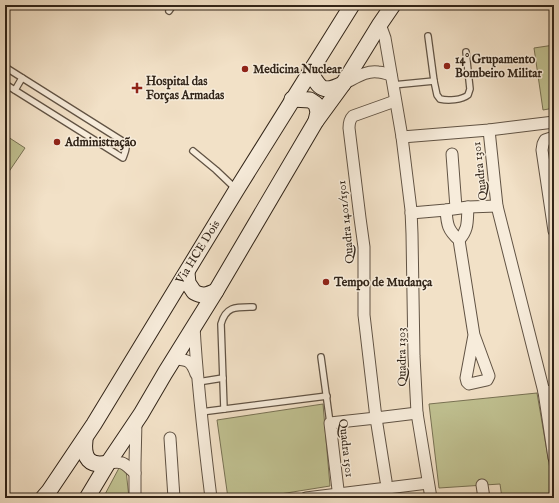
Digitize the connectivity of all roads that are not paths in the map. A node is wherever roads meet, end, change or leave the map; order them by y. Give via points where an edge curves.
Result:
1 (173, 5) edge
2 (393, 5) edge
3 (350, 6) edge
4 (169, 11) dead end
5 (380, 24) junction
6 (428, 36) dead end
7 (466, 52) dead end
8 (5, 67) edge
9 (310, 72) junction
10 (22, 78) junction
11 (392, 80) junction
12 (434, 81) junction
13 (5, 84) edge
14 (342, 84) junction
15 (15, 90) junction
16 (292, 99) junction
17 (395, 101) junction
18 (316, 122) junction
19 (554, 122) edge
20 (489, 130) junction
21 (402, 137) junction
22 (554, 137) edge
23 (193, 151) dead end
24 (452, 154) dead end
25 (237, 189) junction
26 (498, 206) junction
27 (468, 207) junction
28 (451, 209) junction
29 (411, 213) junction
30 (554, 231) edge
31 (459, 240) junction
32 (187, 273) junction
33 (216, 291) junction
34 (253, 307) dead end
35 (194, 326) junction
36 (474, 335) dead end
37 (320, 357) dead end
38 (174, 359) junction
39 (223, 378) junction
40 (198, 379) junction
41 (549, 392) edge
42 (327, 396) junction
43 (224, 409) junction
44 (200, 412) junction
45 (417, 413) junction
46 (376, 418) junction
47 (136, 421) junction
48 (330, 423) junction
49 (170, 438) dead end
50 (85, 440) junction
51 (554, 458) edge
52 (108, 463) junction
53 (135, 473) junction
54 (428, 483) junction
55 (482, 485) dead end
56 (384, 489) edge
57 (339, 496) edge
58 (43, 498) edge
59 (87, 498) edge
60 (136, 498) edge
61 (174, 498) edge
62 (211, 498) edge
63 (306, 498) edge
64 (431, 498) edge
65 (484, 498) edge

1 - 4 lane
2 - 5 main road
3 - 9 main road, Via HCE Dois
5 - 11 street
5 - 14 main road
6 - 12 lane
7 - 12 lane via 470,89 467,96 440,99
8 - 10 lane
9 - 14 main road via 323,88 330,89
9 - 16 main road, Via HCE Dois
10 - 15 lane
10 - 15 lane via 124,142 126,149 123,158
11 - 12 lane
11 - 14 street via 377,71 361,74
11 - 17 street
13 - 15 lane
14 - 18 main road
16 - 18 main road via 313,101 318,110
16 - 25 main road, Via HCE Dois
17 - 21 street
17 - 46 street, Quadra 1401/1501 via 353,116 349,122 364,247 364,315
18 - 33 main road
19 - 20 street
20 - 21 street, Quadra 1301
20 - 26 street, Quadra 1301
21 - 29 street
22 - 30 street via 545,140 542,150
23 - 25 lane
24 - 28 street
25 - 32 main road, Via HCE Dois
26 - 27 street, Quadra 1301
26 - 41 street
27 - 28 street, Quadra 1301
27 - 31 street via 467,228
28 - 29 street, Quadra 1301
28 - 31 street via 448,227
29 - 45 street, Quadra 1303
31 - 36 street
32 - 33 main road via 188,283 194,292 206,295
32 - 50 main road, Via HCE Dois
33 - 35 main road
34 - 39 lane via 233,309 223,318
35 - 38 main road
35 - 40 street
37 - 42 lane, Quadra 1501
38 - 40 street via 190,362
38 - 47 main road
39 - 40 lane
39 - 43 lane
40 - 44 street
41 - 51 street
42 - 43 lane
42 - 48 lane, Quadra 1501
43 - 44 lane
44 - 62 street
45 - 46 street
45 - 54 street, Quadra 1303
46 - 48 street
46 - 56 street, Quadra 1401/1501
47 - 52 main road
47 - 53 street
48 - 57 street, Quadra 1501
49 - 61 street
50 - 52 main road via 86,459 96,464
50 - 58 main road, Via HCE Dois
52 - 53 street via 124,463
52 - 59 main road
53 - 60 street
54 - 56 street
54 - 64 street, Quadra 1303
55 - 65 street
56 - 57 street
57 - 63 street, Quadra 1501

